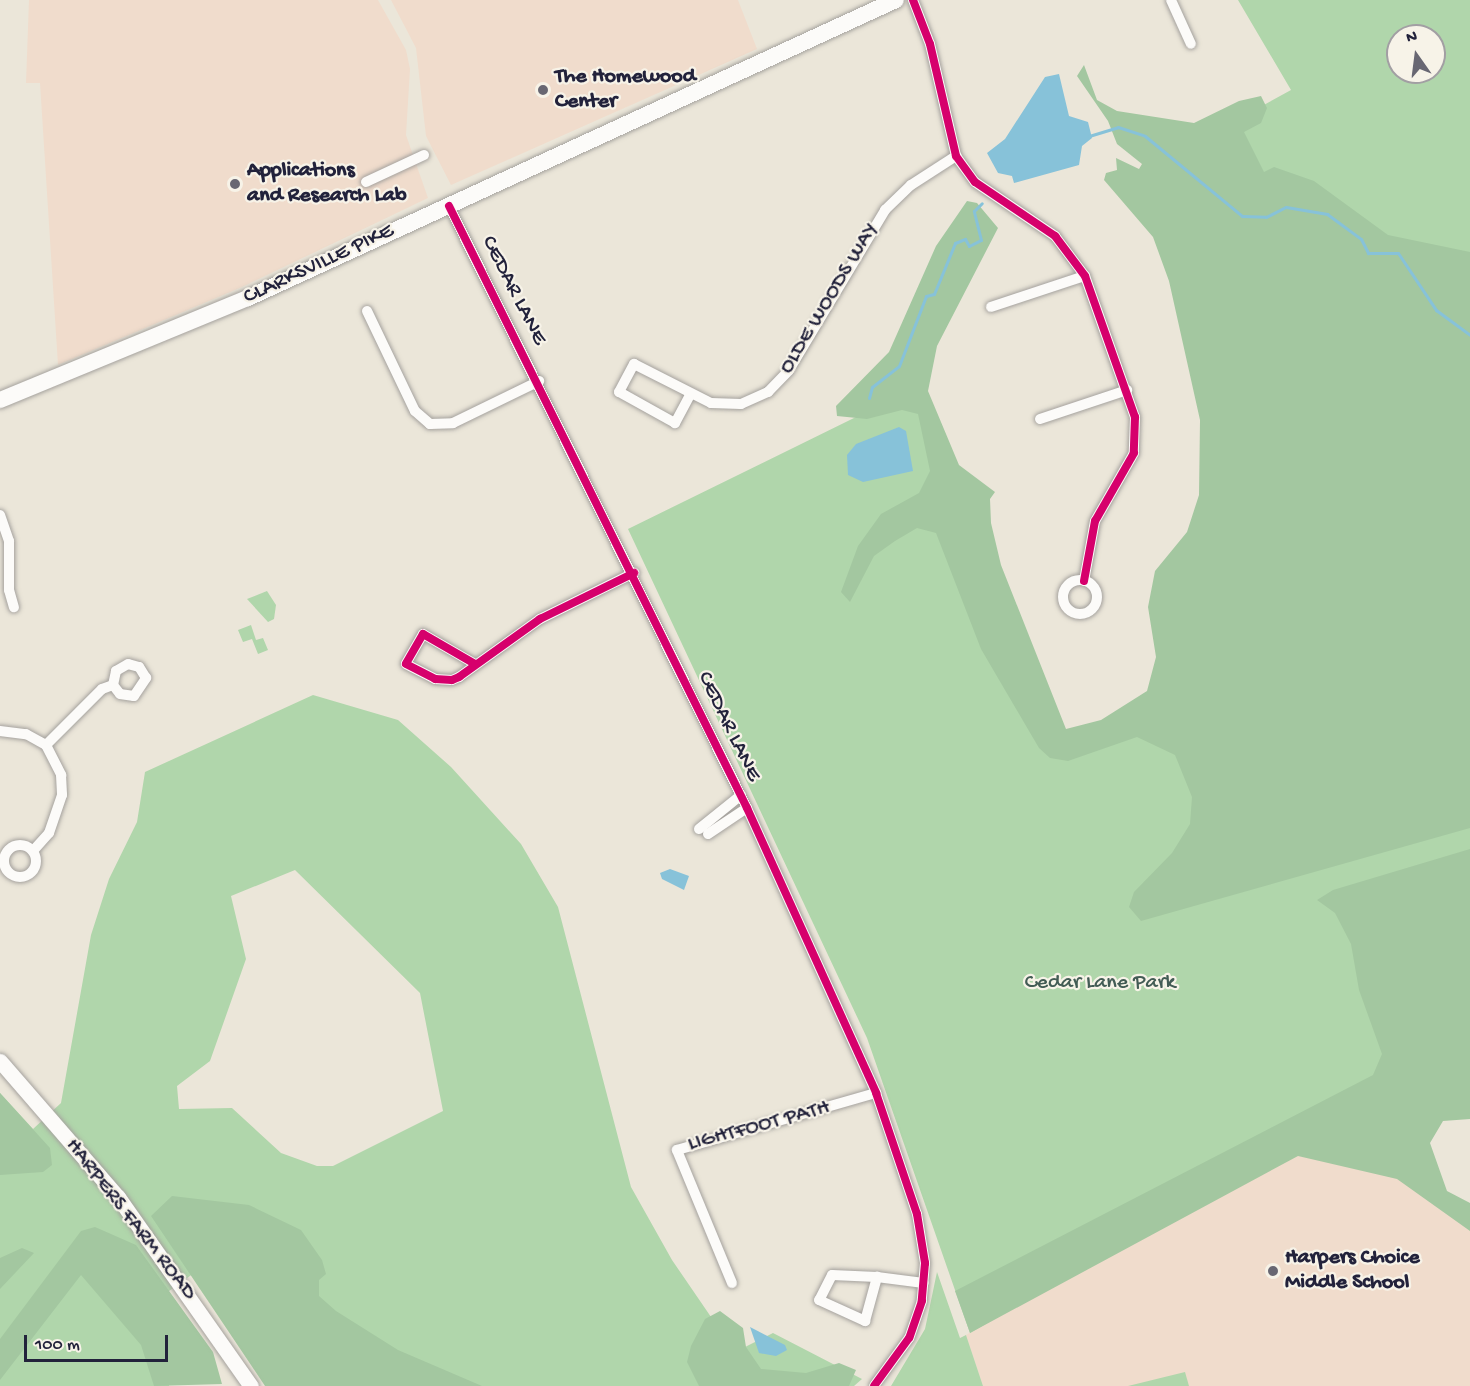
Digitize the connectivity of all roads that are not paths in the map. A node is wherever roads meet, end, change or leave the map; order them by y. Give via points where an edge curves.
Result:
1 (896, 0) edge
2 (913, 0) edge
3 (1171, 0) edge
4 (1191, 44) dead end
5 (424, 155) dead end
6 (956, 156) junction
7 (366, 182) dead end
8 (449, 206) junction
9 (1085, 276) junction
10 (991, 307) dead end
11 (367, 311) dead end
12 (539, 381) junction
13 (1127, 390) junction
14 (690, 395) junction
15 (0, 400) edge
16 (1040, 420) dead end
17 (0, 516) edge
18 (634, 573) junction
19 (1084, 581) dead end
20 (14, 607) dead end
21 (475, 664) junction
22 (113, 685) dead end
23 (0, 731) edge
24 (46, 745) junction
25 (741, 795) junction
26 (747, 808) junction
27 (33, 851) dead end
28 (0, 1061) edge
29 (876, 1093) junction
30 (877, 1277) junction
31 (732, 1283) dead end
32 (924, 1283) junction
33 (251, 1386) edge
34 (874, 1386) edge

1 - 8 main road, CLARKSVILLE PIKE
2 - 6 street via 930,44
3 - 4 street
5 - 7 street
6 - 9 street via 975,182 1055,236
6 - 14 street, OLDE WOODS WAY via 911,184 873,225 779,383 741,404
8 - 12 street, CEDAR LANE
8 - 15 main road, CLARKSVILLE PIKE via 163,335
9 - 10 street
9 - 13 street
11 - 12 street via 415,411 430,424 453,423
12 - 18 street, CEDAR LANE
13 - 16 street
13 - 19 street via 1137,428 1134,453 1095,520
14 - 14 street, OLDE WOODS WAY via 634,364 619,392 675,423
17 - 20 street via 9,542
18 - 21 street via 540,619
18 - 25 street, CEDAR LANE
21 - 21 street via 444,682 406,664 423,634
22 - 24 street via 91,697
23 - 24 street via 26,734
24 - 27 street via 58,764 62,795 49,833
25 - 26 street, CEDAR LANE
25 - 26 street, CEDAR LANE via 703,831
26 - 29 street, CEDAR LANE
28 - 33 main road, HARPERS FARM ROAD via 118,1197
29 - 31 street, LIGHTFOOT PATH via 677,1150
29 - 32 street, CEDAR LANE via 922,1233
30 - 30 street via 832,1275 819,1300 865,1321
30 - 32 street
32 - 34 street, CEDAR LANE via 909,1338

